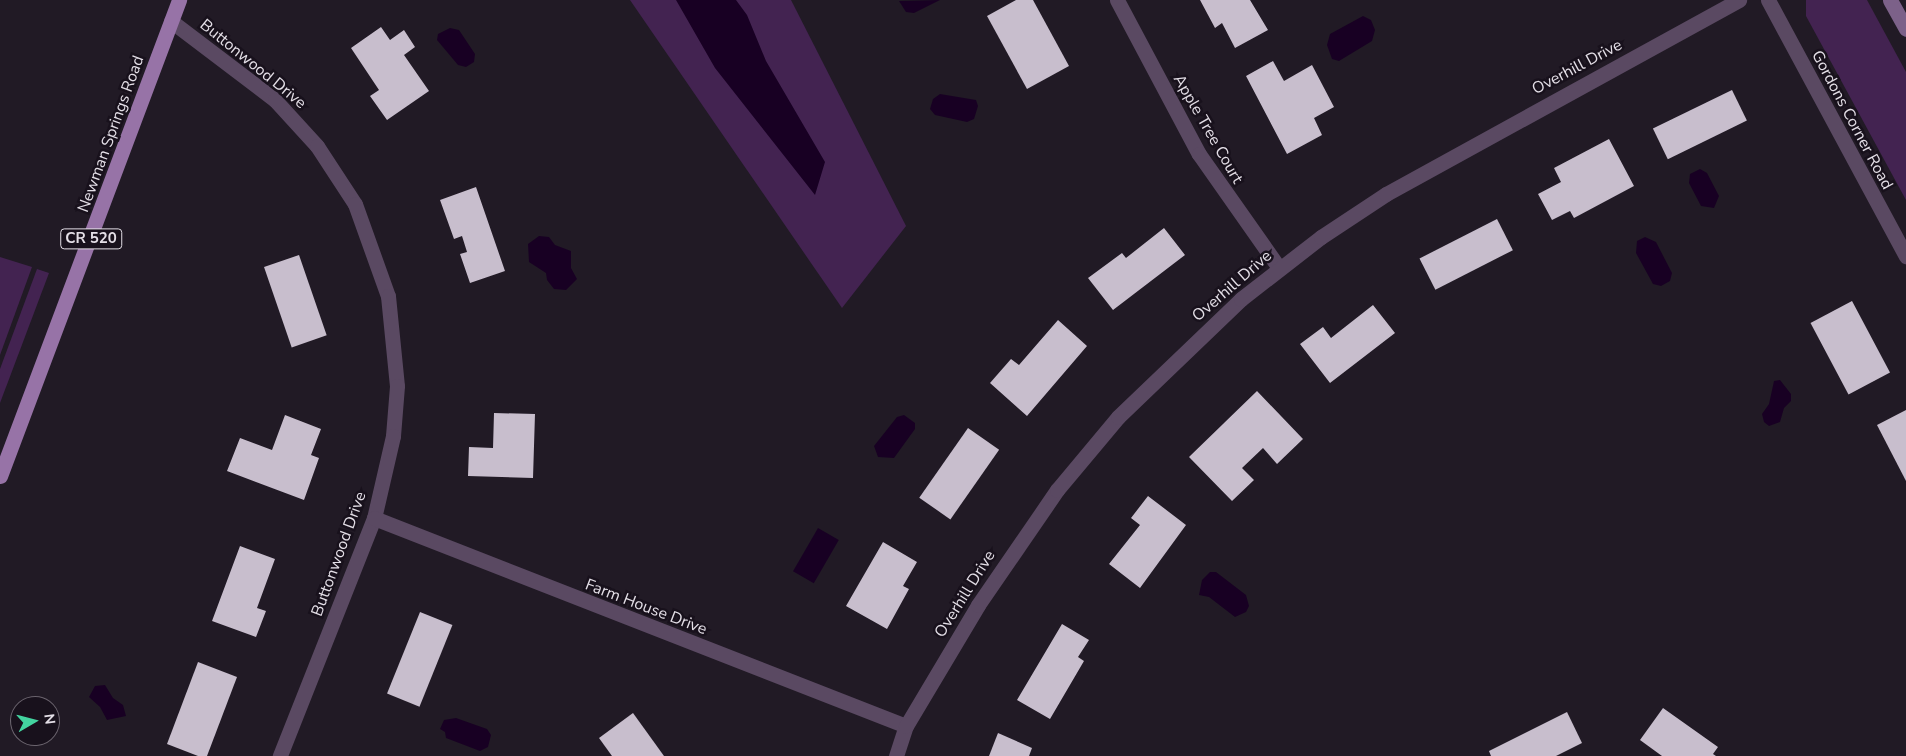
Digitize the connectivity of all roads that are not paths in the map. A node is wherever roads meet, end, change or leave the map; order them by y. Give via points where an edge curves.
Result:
1 (179, 0) edge
2 (1117, 0) edge
3 (1739, 0) edge
4 (1768, 0) edge
5 (1890, 0) edge
6 (171, 21) junction
7 (1906, 29) edge
8 (1906, 256) edge
9 (1279, 268) junction
10 (0, 476) edge
11 (374, 518) junction
12 (906, 726) junction
13 (280, 756) edge
14 (896, 756) edge

1 - 6 main road, Newman Springs Road / CR 520
2 - 9 street, Apple Tree Court via 1204,162
3 - 9 street, Overhill Drive via 1452,154 1386,194
4 - 8 street, Gordons Corner Road
5 - 7 street
6 - 10 main road, Newman Springs Road / CR 520
6 - 11 street, Buttonwood Drive via 274,100 295,120 321,151 355,204 388,296 396,350 393,436
9 - 12 street, Overhill Drive via 1170,364 1118,417 1057,490 978,605
11 - 12 street, Farm House Drive
11 - 13 street, Buttonwood Drive
12 - 14 street, Overhill Drive

